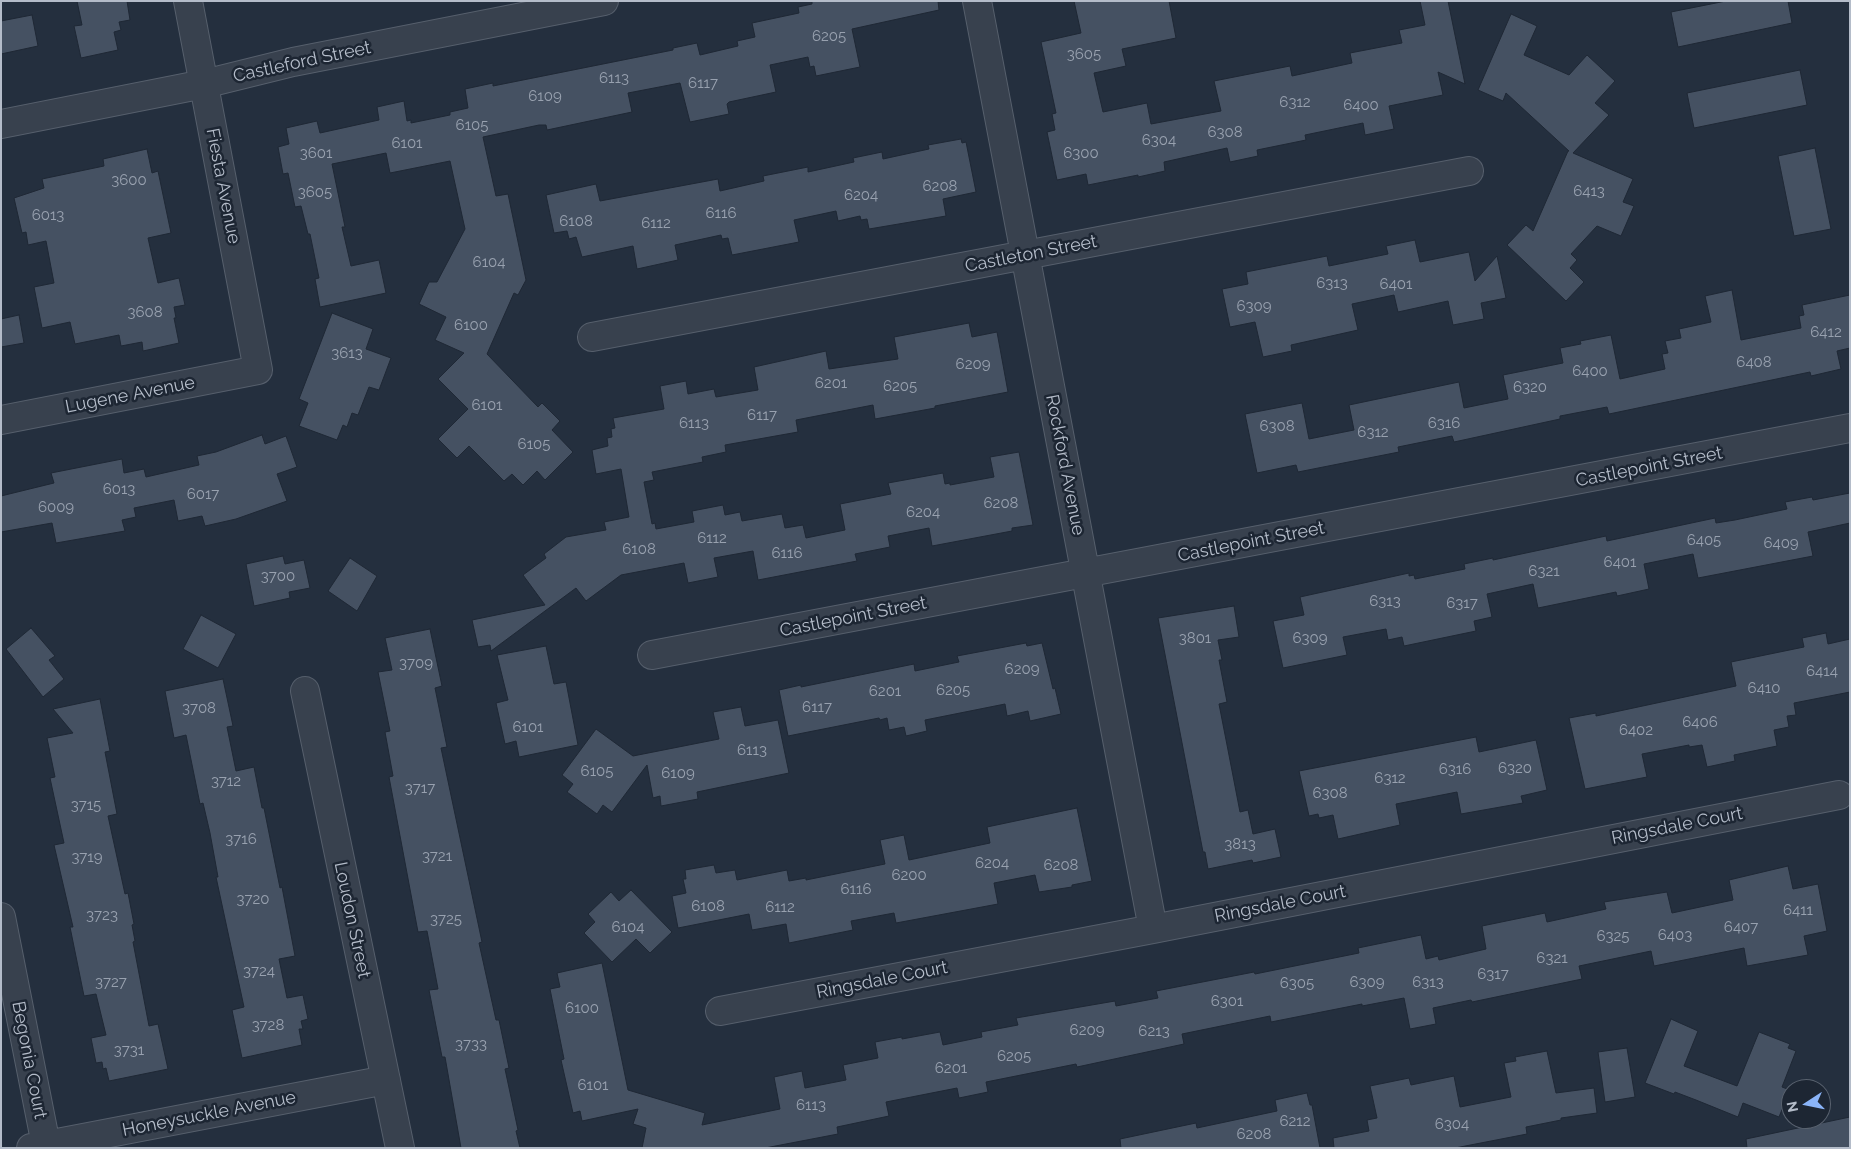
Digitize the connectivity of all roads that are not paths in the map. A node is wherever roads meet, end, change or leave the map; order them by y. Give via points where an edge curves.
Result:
1 (188, 1) edge
2 (604, 1) edge
3 (977, 1) edge
4 (521, 9) edge
5 (204, 84) junction
6 (1, 124) edge
7 (1469, 171) dead end
8 (1025, 255) junction
9 (592, 337) dead end
10 (258, 370) joint
11 (1, 420) edge
12 (1850, 428) edge
13 (1085, 573) junction
14 (652, 656) dead end
15 (305, 691) dead end
16 (1839, 795) dead end
17 (1, 917) edge
18 (1153, 929) junction
19 (720, 1011) dead end
20 (386, 1080) junction
21 (38, 1146) edge
22 (400, 1148) edge

1 - 5 street, Fiesta Avenue
2 - 4 street, Castleford Street
3 - 8 street, Rockford Avenue
4 - 5 street, Castleford Street
5 - 6 street, Castleford Street
5 - 10 street, Fiesta Avenue
7 - 8 street, Castleton Street
8 - 9 street, Castleton Street
8 - 13 street, Rockford Avenue
10 - 11 street, Lugene Avenue
12 - 13 street, Castlepoint Street
13 - 14 street, Castlepoint Street
13 - 18 street, Rockford Avenue
15 - 20 street, Loudon Street
16 - 18 street, Ringsdale Court
17 - 21 street, Begonia Court
18 - 19 street, Ringsdale Court
20 - 21 street, Honeysuckle Avenue
20 - 22 street, Loudon Street

